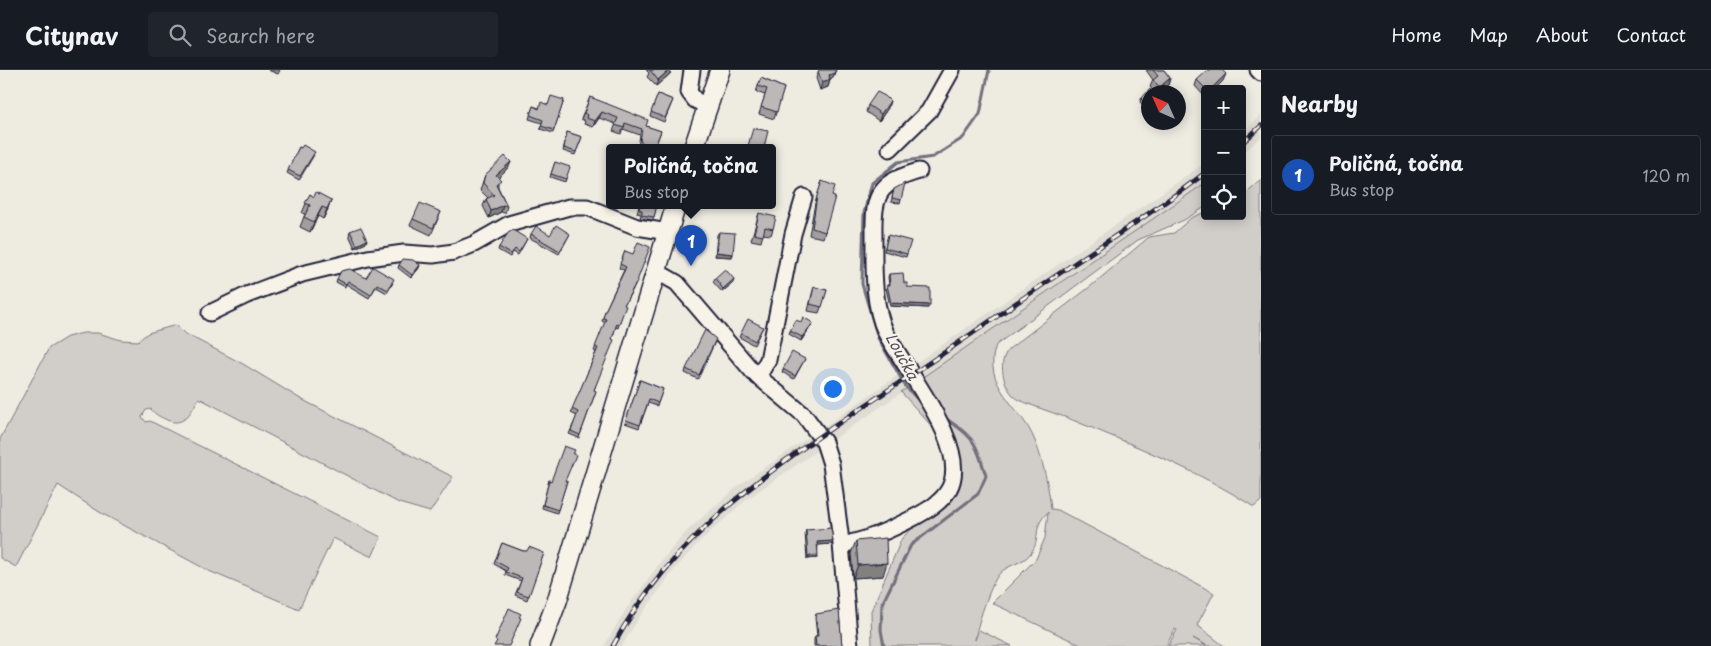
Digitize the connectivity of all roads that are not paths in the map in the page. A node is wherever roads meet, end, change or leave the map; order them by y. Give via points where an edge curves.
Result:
1 (692, 70) edge
2 (720, 70) edge
3 (952, 70) edge
4 (1258, 70) edge
5 (1261, 74) edge
6 (707, 106) junction
7 (695, 144) edge
8 (890, 149) dead end
9 (919, 171) dead end
10 (804, 198) dead end
11 (675, 209) edge
12 (668, 232) junction
13 (656, 271) junction
14 (210, 313) dead end
15 (758, 377) junction
16 (841, 545) junction
17 (540, 646) edge
18 (850, 646) edge

1 - 6 street via 689,92 695,100
2 - 6 main road
3 - 8 street via 929,111
4 - 5 street
6 - 7 main road
9 - 16 street via 890,182 877,198 874,237 877,299 886,332 943,428 953,462 953,481 946,494 931,508 881,534
10 - 15 street via 793,234 768,360
11 - 12 main road
12 - 13 main road
12 - 14 street via 637,227 587,207 569,207 509,224 454,252 368,258 302,274
13 - 15 street via 677,283
13 - 17 main road via 571,556
15 - 16 street via 804,414 824,442 831,464
16 - 18 street

